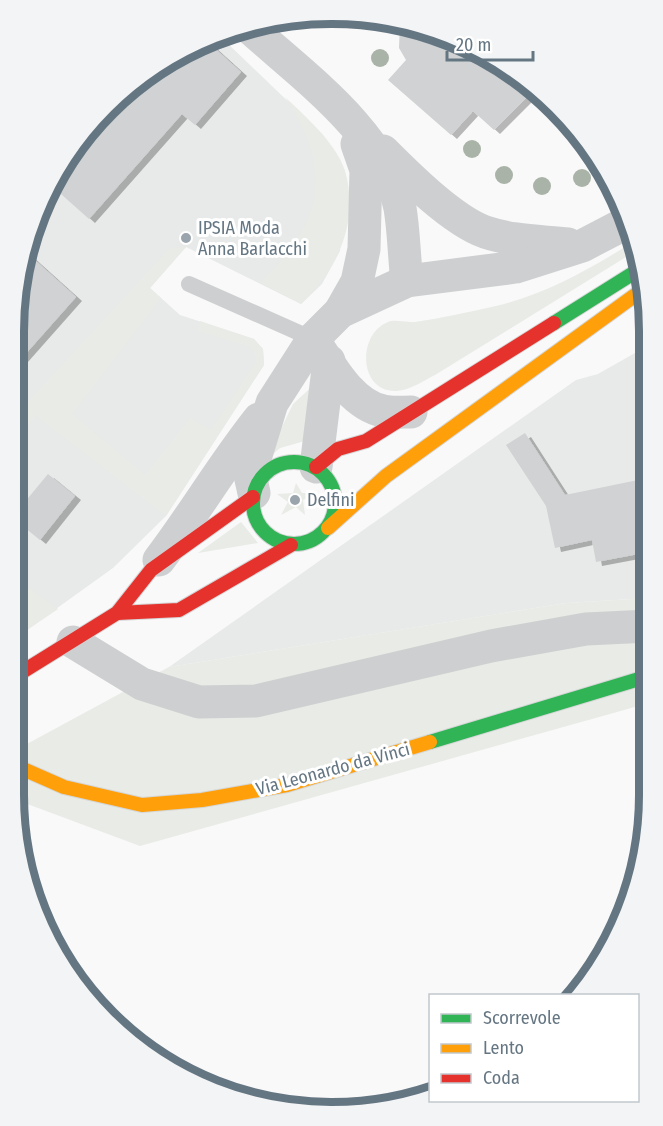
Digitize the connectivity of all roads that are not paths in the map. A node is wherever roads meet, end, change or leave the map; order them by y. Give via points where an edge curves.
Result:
1 (256, 33) edge
2 (347, 117) junction
3 (620, 226) edge
4 (582, 246) junction
5 (633, 273) edge
6 (407, 281) junction
7 (189, 284) dead end
8 (636, 294) edge
9 (340, 312) junction
10 (321, 350) junction
11 (272, 403) junction
12 (411, 412) junction
13 (316, 467) junction
14 (254, 495) junction
15 (328, 528) junction
16 (291, 544) junction
17 (151, 570) junction
18 (117, 613) junction
19 (639, 626) edge
20 (73, 642) junction
21 (24, 670) edge
22 (639, 679) edge
23 (24, 769) edge

1 - 2 street
2 - 4 street via 414,182 467,223 516,239
2 - 6 street via 382,161 399,207
2 - 9 street via 366,170 367,207 357,282
3 - 4 street
4 - 6 street via 516,267
5 - 12 main road
6 - 9 street
7 - 10 lane
8 - 15 main road via 386,476
9 - 10 street
10 - 11 street
10 - 12 street via 346,386 362,401 382,411
10 - 13 street
11 - 14 street via 250,475
11 - 17 street via 226,460 193,515
12 - 13 main road via 366,441 338,448
13 - 14 main road via 286,461 260,479
13 - 15 main road via 335,491 334,515
14 - 16 main road via 255,516 265,533
14 - 17 main road
15 - 16 main road via 312,541
16 - 18 main road via 179,610
17 - 18 main road
18 - 20 main road
19 - 20 street via 586,629 491,646 256,701 199,702 152,687
20 - 21 main road
22 - 23 main road, Via Leonardo da Vinci via 287,785 202,800 142,805 64,787

